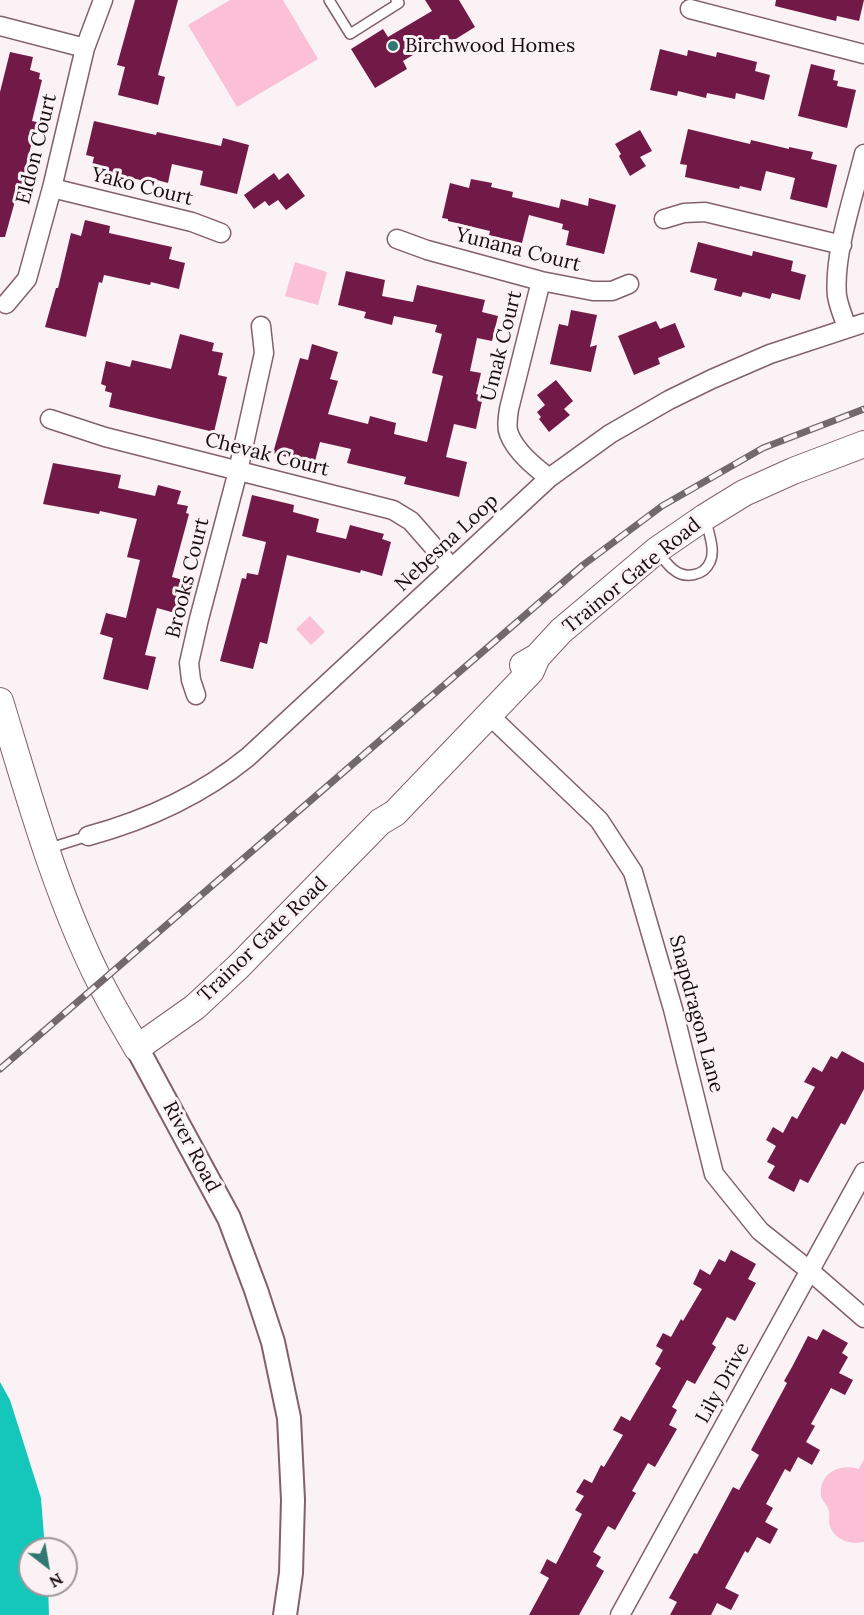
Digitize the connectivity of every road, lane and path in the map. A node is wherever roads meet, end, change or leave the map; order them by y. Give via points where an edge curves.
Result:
1 (103, 0) edge
2 (329, 0) edge
3 (396, 0) edge
4 (690, 9) dead end
5 (0, 26) edge
6 (85, 48) junction
7 (864, 54) edge
8 (864, 154) edge
9 (52, 188) junction
10 (664, 219) dead end
11 (221, 232) dead end
12 (397, 239) dead end
13 (842, 245) junction
14 (541, 281) junction
15 (629, 284) dead end
16 (6, 304) dead end
17 (856, 325) edge
18 (261, 326) dead end
19 (50, 419) dead end
20 (864, 444) edge
21 (238, 471) junction
22 (549, 478) junction
23 (705, 517) junction
24 (657, 550) junction
25 (452, 568) junction
26 (537, 657) junction
27 (196, 695) dead end
28 (0, 701) edge
29 (489, 715) junction
30 (380, 822) junction
31 (88, 836) joint
32 (47, 849) junction
33 (137, 1048) junction
34 (864, 1172) edge
35 (810, 1271) junction
36 (864, 1318) edge
37 (285, 1615) edge
38 (620, 1615) edge

1 - 6 street, Eldon Court
2 - 3 lane via 350,34 399,3
4 - 7 street
5 - 6 street
6 - 9 street, Eldon Court
8 - 13 street
9 - 11 street, Yako Court
9 - 16 street, Eldon Court via 27,279
10 - 13 street via 705,212
12 - 14 street, Yunana Court
13 - 17 street via 837,296 841,313
14 - 15 street, Yunana Court via 594,291 612,291
14 - 22 street, Umak Court via 508,410 508,428 518,448
17 - 22 street, Nebesna Loop via 770,354 669,400 610,434
18 - 21 street, Brooks Court via 264,353
19 - 21 street, Chevak Court via 96,435
20 - 23 main road, Trainor Gate Road via 744,493
21 - 25 street, Chevak Court via 393,510 411,520
21 - 27 street, Brooks Court via 189,663
22 - 25 street, Nebesna Loop
23 - 24 main road, Trainor Gate Road
23 - 24 lane via 712,550 710,563 701,572 687,576 674,571
24 - 26 main road, Trainor Gate Road
25 - 31 street, Nebesna Loop via 226,775 149,817
26 - 29 main road, Trainor Gate Road via 531,671
26 - 30 main road, Trainor Gate Road via 525,663 406,784 387,806
28 - 32 main road, River Road
29 - 30 main road, Trainor Gate Road via 395,813
29 - 35 street, Snapdragon Lane via 599,820 633,872 674,1009 714,1174 760,1231
30 - 33 main road, Trainor Gate Road via 230,975 195,1007
31 - 32 lane
32 - 33 main road, River Road via 100,984
33 - 37 street, River Road via 229,1218 273,1342 289,1418 293,1500 291,1573
34 - 35 street, Lily Drive
35 - 36 street, Snapdragon Lane
35 - 38 street, Lily Drive

